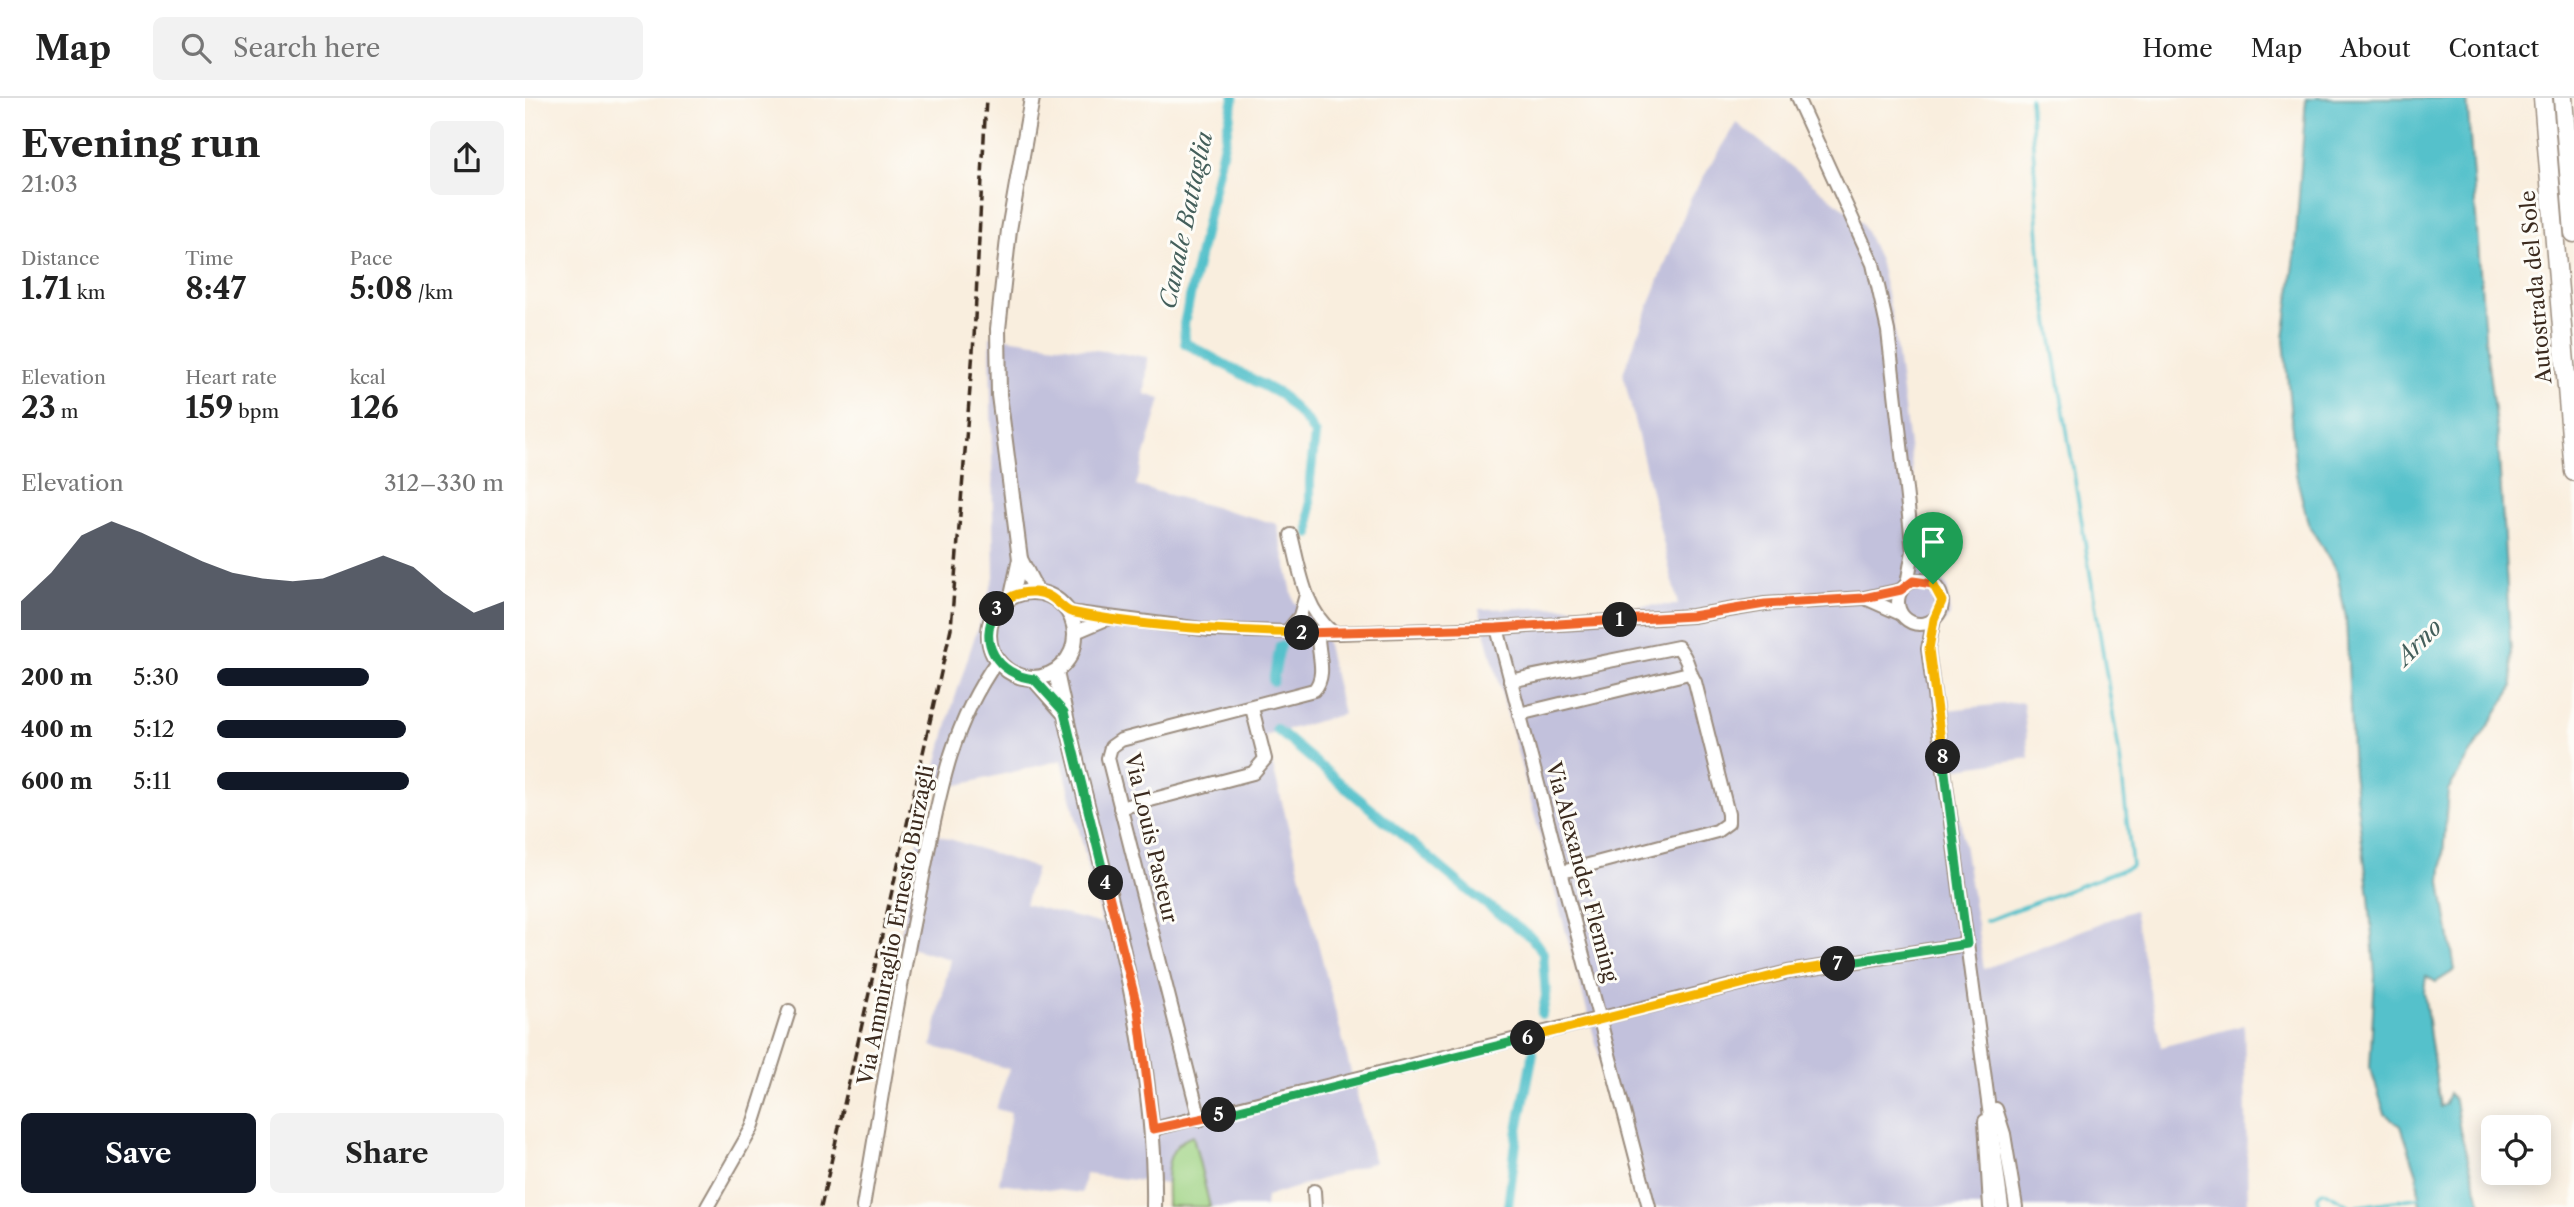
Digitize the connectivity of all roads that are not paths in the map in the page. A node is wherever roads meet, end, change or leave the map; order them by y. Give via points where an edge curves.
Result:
1 (1032, 98) edge
2 (1797, 98) edge
3 (2543, 98) edge
4 (2563, 98) edge
5 (2574, 233) edge
6 (2574, 472) edge
7 (1291, 535) dead end
8 (1913, 551) junction
9 (1020, 559) junction
10 (1927, 581) junction
11 (1904, 587) junction
12 (1037, 592) junction
13 (1306, 594) junction
14 (1012, 596) junction
15 (1864, 598) junction
16 (1069, 612) junction
17 (1109, 618) junction
18 (1906, 618) junction
19 (1934, 619) junction
20 (1497, 628) junction
21 (1076, 632) junction
22 (1287, 632) junction
23 (1318, 633) junction
24 (1333, 633) junction
25 (1929, 649) junction
26 (997, 661) junction
27 (1056, 672) junction
28 (1689, 673) junction
29 (1034, 679) junction
30 (1510, 681) junction
31 (1252, 708) junction
32 (1064, 712) junction
33 (1519, 714) junction
34 (1120, 808) junction
35 (1562, 872) junction
36 (1967, 944) junction
37 (789, 1011) dead end
38 (1602, 1020) junction
39 (1986, 1079) junction
40 (1200, 1120) junction
41 (1153, 1129) junction
42 (1314, 1191) dead end
43 (707, 1207) edge
44 (863, 1207) edge
45 (1154, 1207) edge
46 (1315, 1207) edge
47 (1649, 1207) edge
48 (1990, 1207) edge
49 (2002, 1207) edge
50 (2016, 1207) edge

1 - 9 main road via 1009,230 998,329 999,395
2 - 8 street via 1873,264 1888,331
3 - 6 highway, Autostrada del Sole
4 - 5 highway, Autostrada del Sole
7 - 13 street
8 - 10 street
8 - 11 street
9 - 12 main road
9 - 14 main road
10 - 11 street
10 - 19 street via 1942,601
11 - 15 street
11 - 18 street via 1898,602
12 - 14 main road
12 - 16 main road via 1049,595
13 - 22 street via 1300,615
13 - 24 street via 1319,621
14 - 26 main road via 1000,605 990,625 990,647
15 - 18 street
15 - 20 street via 1765,604 1692,616
16 - 17 street
16 - 21 main road
17 - 21 street
17 - 22 street via 1210,630
18 - 19 street via 1923,624
18 - 25 street
19 - 25 street
20 - 24 street
20 - 30 street, Via Alexander Fleming
21 - 27 main road via 1071,655
22 - 23 street
23 - 24 street
23 - 31 street, Via Louis Pasteur via 1320,683 1307,693
25 - 36 street
26 - 29 main road via 1020,677
26 - 44 street, Via Ammiraglio Ernesto Burzagli via 954,738 898,995
27 - 29 main road
27 - 32 main road
28 - 30 street via 1689,660 1678,647
28 - 33 street
28 - 35 street via 1695,682 1728,823 1717,831
29 - 32 main road
30 - 33 street, Via Alexander Fleming
31 - 34 street via 1265,759 1259,769
31 - 34 street, Via Louis Pasteur via 1121,740 1111,747 1108,758
32 - 41 main road via 1138,1010
33 - 35 street, Via Alexander Fleming
34 - 40 street, Via Louis Pasteur
35 - 38 street, Via Alexander Fleming
36 - 38 street via 1788,972
36 - 39 street
37 - 43 street via 752,1128
38 - 40 street
38 - 47 street, Via Alexander Fleming
39 - 48 street via 1984,1138
39 - 49 street
39 - 50 street via 2004,1134
40 - 41 street
41 - 45 main road
42 - 46 street

